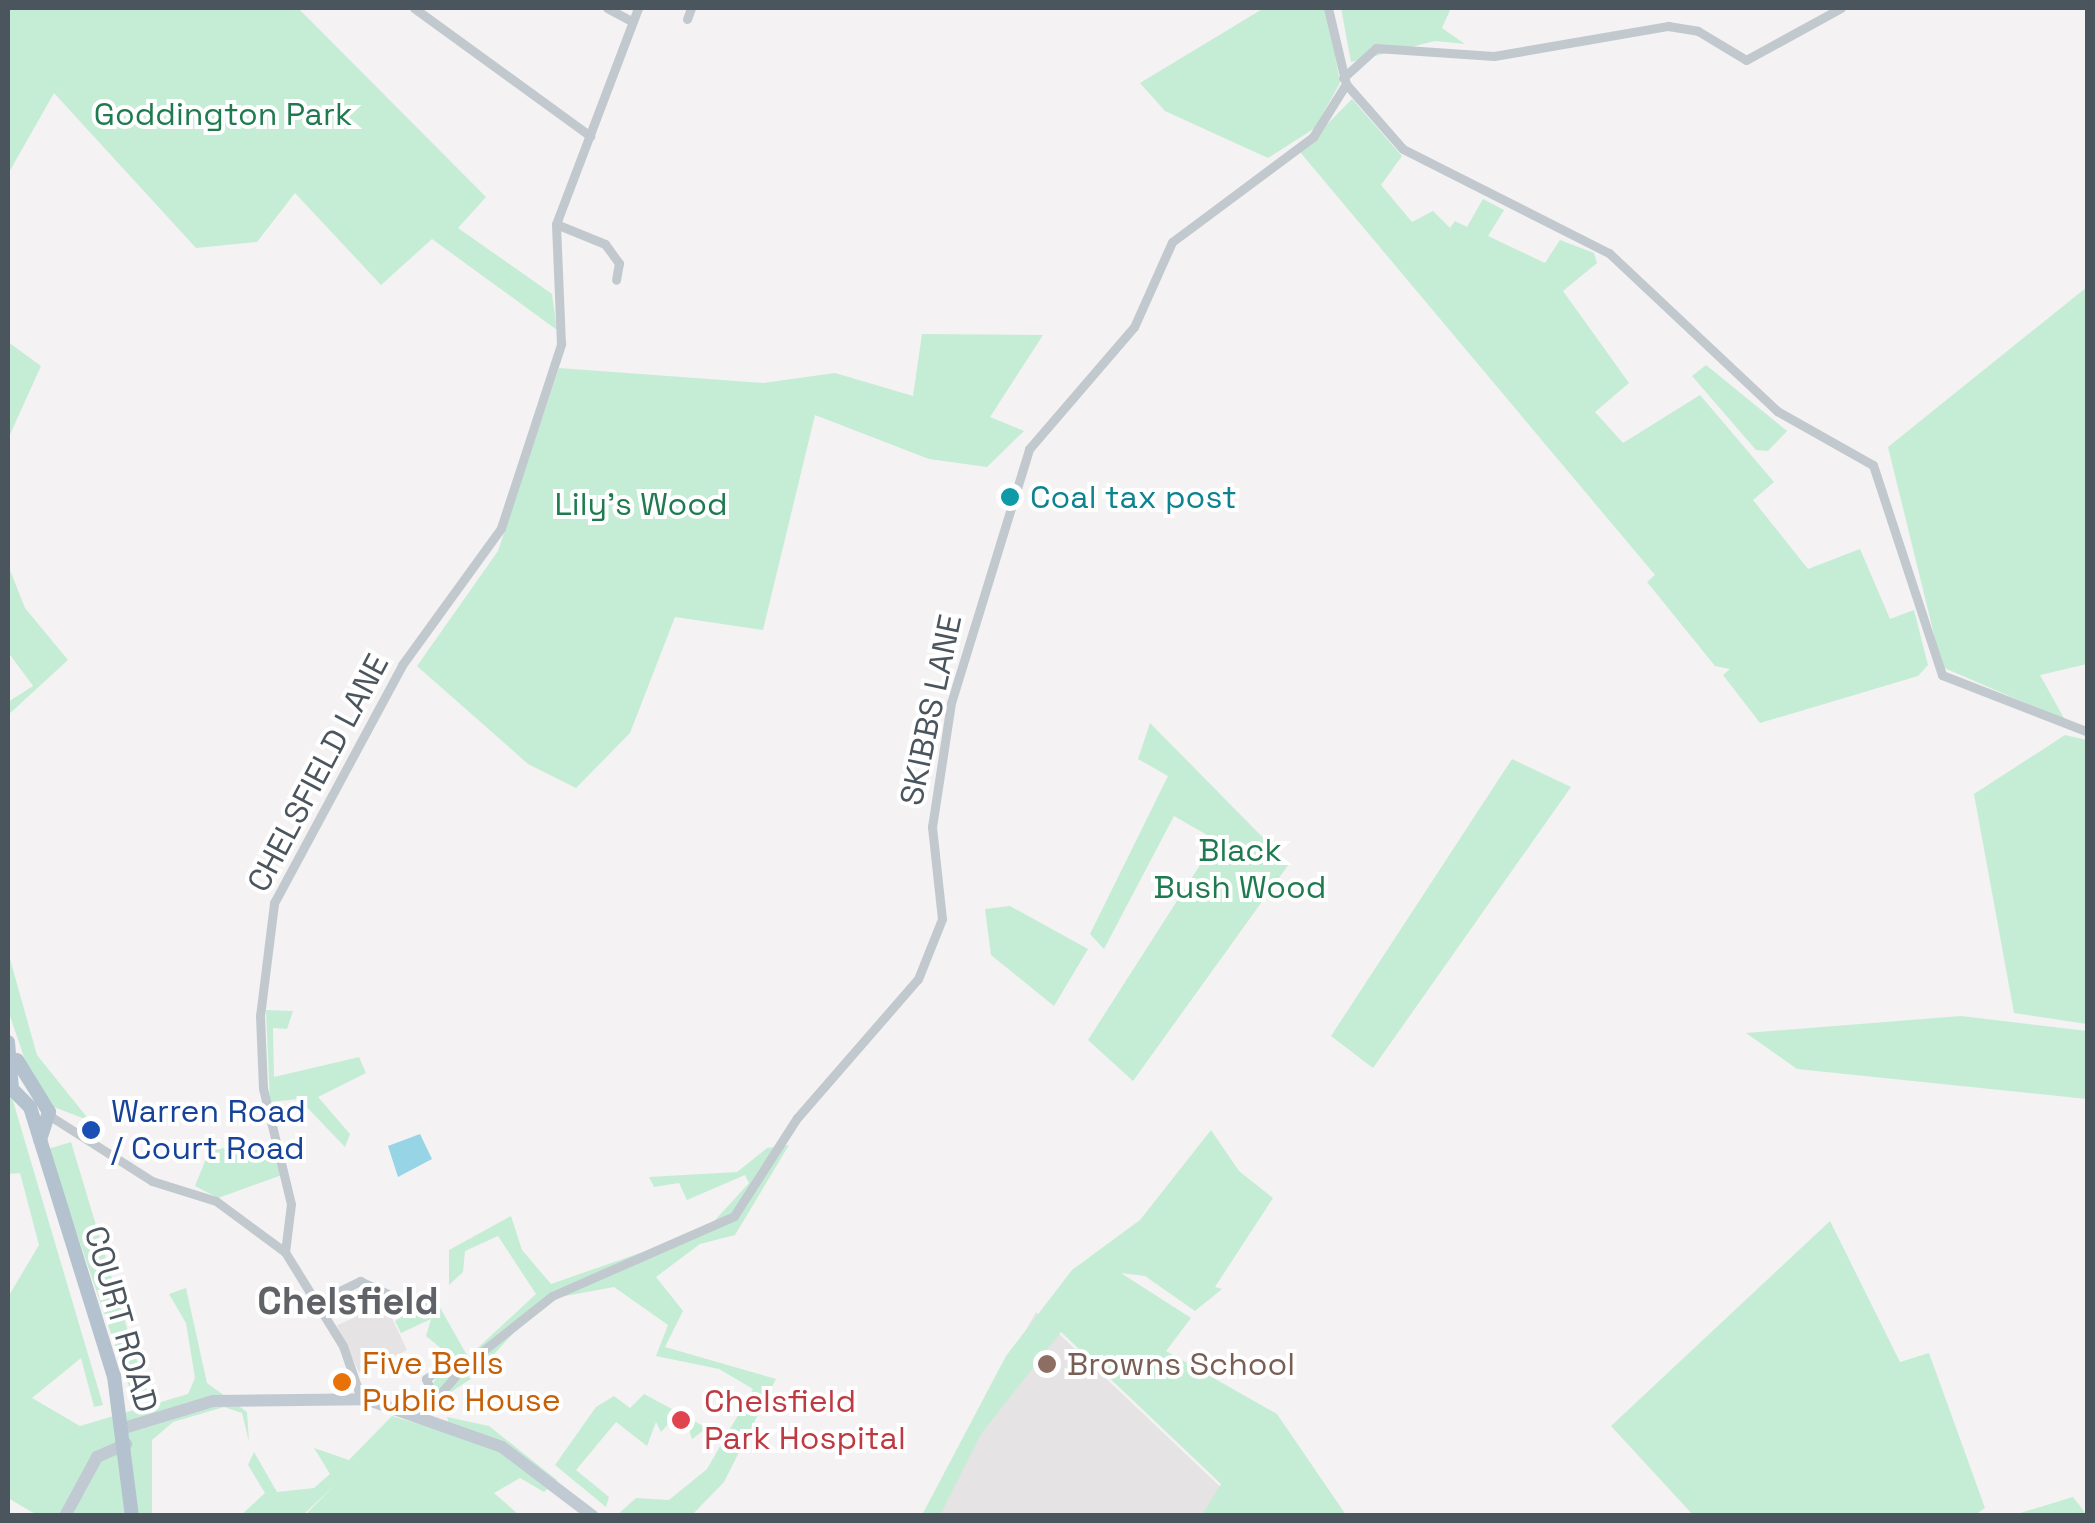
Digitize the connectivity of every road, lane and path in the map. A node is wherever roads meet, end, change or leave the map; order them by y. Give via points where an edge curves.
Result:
1 (414, 8) edge
2 (607, 8) edge
3 (638, 8) edge
4 (1328, 8) edge
5 (1841, 8) edge
6 (631, 21) junction
7 (1345, 81) junction
8 (590, 136) junction
9 (556, 224) junction
10 (616, 280) dead end
11 (2088, 732) edge
12 (10, 1048) edge
13 (17, 1085) edge
14 (41, 1115) junction
15 (285, 1252) junction
16 (388, 1294) dead end
17 (318, 1301) junction
18 (444, 1366) dead end
19 (434, 1397) junction
20 (361, 1398) junction
21 (421, 1416) junction
22 (124, 1428) junction
23 (126, 1444) junction
24 (64, 1516) edge
25 (132, 1516) edge
26 (593, 1516) edge

1 - 8 street
2 - 6 street
3 - 6 street, CHELSFIELD LANE
4 - 7 street
5 - 7 street, SKIBBS LANE via 1746,60 1698,31 1668,26 1494,56 1376,48
6 - 8 street, CHELSFIELD LANE
7 - 11 street via 1403,148 1609,253 1777,411 1873,465 1942,675
7 - 19 street, SKIBBS LANE via 1313,137 1167,248 1134,327 1029,449 951,703 932,827 942,919 918,980 797,1118 734,1216 552,1296
8 - 9 street, CHELSFIELD LANE
9 - 10 street via 605,244 619,263
9 - 15 street, CHELSFIELD LANE via 561,344 501,528 402,666 274,903 260,1016 263,1088 291,1204
12 - 13 main road, COURT ROAD
13 - 14 main road, COURT ROAD
14 - 15 street via 152,1180 216,1201
14 - 22 main road, COURT ROAD via 40,1141
15 - 17 street
16 - 17 street via 360,1282
17 - 20 street
18 - 19 street via 426,1379
19 - 21 street, SKIBBS LANE
20 - 21 street
20 - 22 street via 213,1401
21 - 26 street via 502,1447
22 - 23 main road, COURT ROAD
23 - 24 street via 98,1457
23 - 25 main road, COURT ROAD

